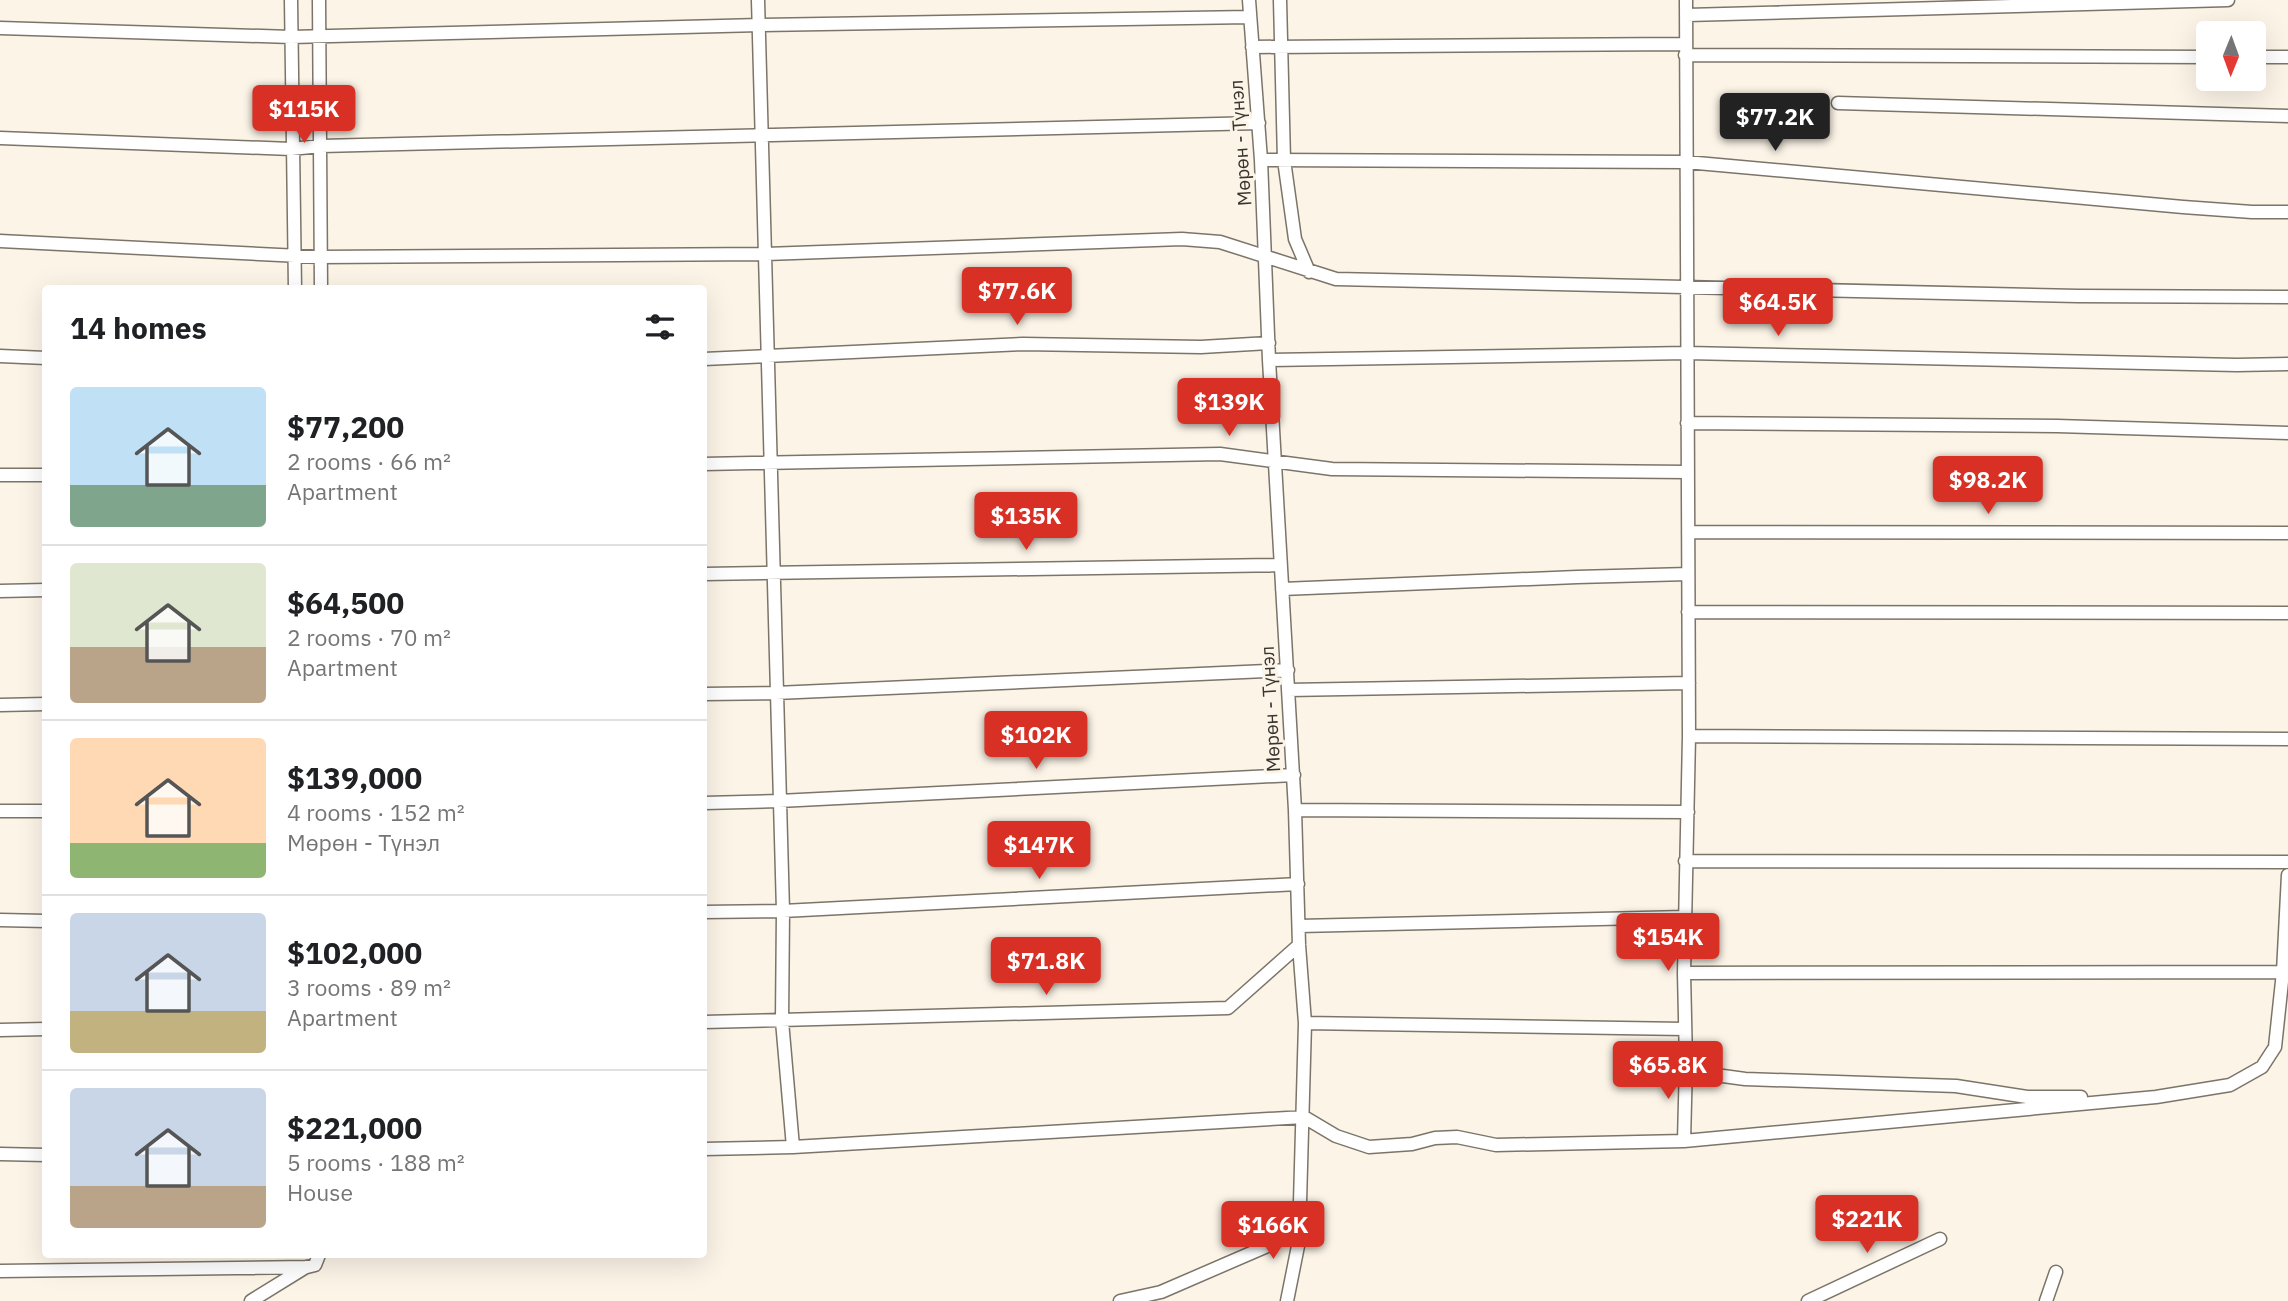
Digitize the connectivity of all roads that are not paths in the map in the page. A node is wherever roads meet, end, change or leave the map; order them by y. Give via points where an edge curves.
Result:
1 (291, 0) edge
2 (320, 0) edge
3 (758, 0) edge
4 (1249, 0) edge
5 (1280, 0) edge
6 (1686, 0) edge
7 (2228, 0) edge
8 (1687, 15) junction
9 (1250, 17) junction
10 (760, 25) junction
11 (0, 28) edge
12 (320, 36) junction
13 (291, 37) junction
14 (1252, 47) junction
15 (1281, 47) junction
16 (1685, 49) junction
17 (2196, 57) edge
18 (2266, 57) edge
19 (2288, 57) edge
20 (1838, 103) dead end
21 (2288, 116) edge
22 (1259, 122) junction
23 (762, 134) junction
24 (0, 138) edge
25 (321, 146) junction
26 (291, 149) junction
27 (1261, 160) junction
28 (1284, 160) junction
29 (1686, 162) junction
30 (2288, 212) edge
31 (0, 242) edge
32 (766, 254) junction
33 (1265, 255) junction
34 (295, 256) junction
35 (320, 257) junction
36 (1309, 272) junction
37 (295, 285) edge
38 (321, 285) edge
39 (1686, 287) junction
40 (2288, 298) edge
41 (1269, 343) junction
42 (1687, 353) junction
43 (0, 356) edge
44 (768, 357) junction
45 (42, 358) edge
46 (707, 359) edge
47 (1269, 360) junction
48 (2288, 363) edge
49 (1687, 423) junction
50 (2288, 433) edge
51 (1276, 462) junction
52 (771, 463) junction
53 (707, 464) edge
54 (1687, 472) junction
55 (0, 475) edge
56 (42, 475) edge
57 (1688, 532) junction
58 (2288, 533) edge
59 (1280, 565) junction
60 (773, 573) junction
61 (707, 574) edge
62 (1688, 575) junction
63 (1282, 589) junction
64 (42, 590) edge
65 (0, 591) edge
66 (1688, 612) junction
67 (2288, 613) edge
68 (1288, 670) junction
69 (1689, 684) junction
70 (1288, 690) junction
71 (776, 693) junction
72 (707, 694) edge
73 (42, 704) edge
74 (0, 705) edge
75 (1689, 736) junction
76 (2288, 739) edge
77 (1294, 775) junction
78 (779, 801) junction
79 (707, 803) edge
80 (1296, 810) junction
81 (0, 811) edge
82 (42, 811) edge
83 (1688, 812) junction
84 (1685, 861) junction
85 (2288, 862) edge
86 (2288, 875) edge
87 (1298, 884) junction
88 (783, 911) junction
89 (707, 912) edge
90 (1685, 917) junction
91 (0, 920) edge
92 (42, 921) edge
93 (1299, 926) junction
94 (1299, 945) junction
95 (2286, 973) edge
96 (1684, 974) junction
97 (782, 1021) junction
98 (707, 1022) edge
99 (1305, 1023) junction
100 (42, 1029) edge
101 (1685, 1029) junction
102 (0, 1030) edge
103 (1686, 1062) junction
104 (2156, 1097) junction
105 (1304, 1117) junction
106 (1684, 1141) junction
107 (793, 1147) junction
108 (707, 1149) edge
109 (0, 1154) edge
110 (42, 1155) edge
111 (1296, 1214) junction
112 (1940, 1238) dead end
113 (318, 1258) edge
114 (307, 1267) junction
115 (0, 1271) edge
116 (2056, 1272) dead end
117 (251, 1301) edge
118 (1120, 1301) edge
119 (1287, 1301) edge
120 (1808, 1301) edge
121 (2046, 1301) edge

1 - 13 street
2 - 12 street
3 - 10 street
4 - 9 street, Мөрөн - Түнэл
5 - 15 street
6 - 8 street
7 - 8 street
8 - 16 street
9 - 10 street
9 - 14 street, Мөрөн - Түнэл
10 - 12 street
10 - 23 street
11 - 13 street
12 - 13 street
12 - 25 street
13 - 26 street
14 - 15 street
14 - 22 street, Мөрөн - Түнэл
15 - 16 street
15 - 28 street
16 - 17 street
16 - 29 street
18 - 19 street
20 - 21 street
22 - 23 street
22 - 27 street, Мөрөн - Түнэл
23 - 25 street
23 - 32 street
24 - 26 street
25 - 26 street
25 - 35 street
26 - 34 street
27 - 28 street
27 - 33 street, Мөрөн - Түнэл
28 - 29 street
28 - 36 street via 1295,239
29 - 30 street via 2183,207
29 - 39 street
31 - 34 street
32 - 33 street via 1182,239 1220,242
32 - 35 street
32 - 44 street
33 - 36 street
33 - 41 street, Мөрөн - Түнэл
34 - 35 street
34 - 37 street
35 - 38 street
36 - 39 street via 1336,279
39 - 40 street
39 - 42 street
41 - 44 street via 1201,347 1023,344
41 - 47 street, Мөрөн - Түнэл
42 - 47 street
42 - 48 street
42 - 49 street
43 - 45 street
44 - 46 street
44 - 52 street
47 - 51 street, Мөрөн - Түнэл
49 - 50 street
49 - 54 street
51 - 52 street via 1220,454
51 - 54 street via 1332,469
51 - 59 street, Мөрөн - Түнэл
52 - 53 street
52 - 60 street
54 - 57 street
55 - 56 street
57 - 58 street
57 - 62 street
59 - 60 street
59 - 63 street, Мөрөн - Түнэл
60 - 61 street
60 - 71 street
62 - 63 street
62 - 66 street
63 - 68 street, Мөрөн - Түнэл
64 - 65 street
66 - 67 street
66 - 69 street
68 - 70 street, Мөрөн - Түнэл
68 - 71 street
69 - 70 street
69 - 75 street
70 - 77 street, Мөрөн - Түнэл
71 - 72 street
71 - 78 street
73 - 74 street
75 - 76 street
75 - 83 street
77 - 78 street
77 - 80 street, Мөрөн - Түнэл
78 - 79 street
78 - 88 street
80 - 83 street
80 - 87 street, Мөрөн - Түнэл
81 - 82 street
83 - 84 street
84 - 85 street
84 - 90 street
86 - 95 street
87 - 88 street
87 - 93 street, Мөрөн - Түнэл
88 - 89 street
88 - 97 street
90 - 93 street
90 - 96 street
91 - 92 street
93 - 94 street, Мөрөн - Түнэл
94 - 97 street via 1228,1008
94 - 99 street, Мөрөн - Түнэл
95 - 96 street
95 - 104 street via 2275,1047 2262,1067 2230,1085
96 - 101 street
97 - 98 street
97 - 107 street
99 - 101 street
99 - 105 street, Мөрөн - Түнэл
100 - 102 street
101 - 103 street
103 - 104 street via 1701,1073 1745,1079 1956,1086 2027,1097
103 - 106 street
104 - 106 street
105 - 106 street via 1336,1136 1369,1147 1457,1137 1496,1145
105 - 107 street
105 - 111 street, Мөрөн - Түнэл
107 - 108 street
109 - 110 street
111 - 118 street via 1272,1244 1161,1292
111 - 119 street, Мөрөн - Түнэл via 1302,1226
112 - 120 street
113 - 114 street via 316,1265
114 - 115 street
114 - 117 street
116 - 121 street

